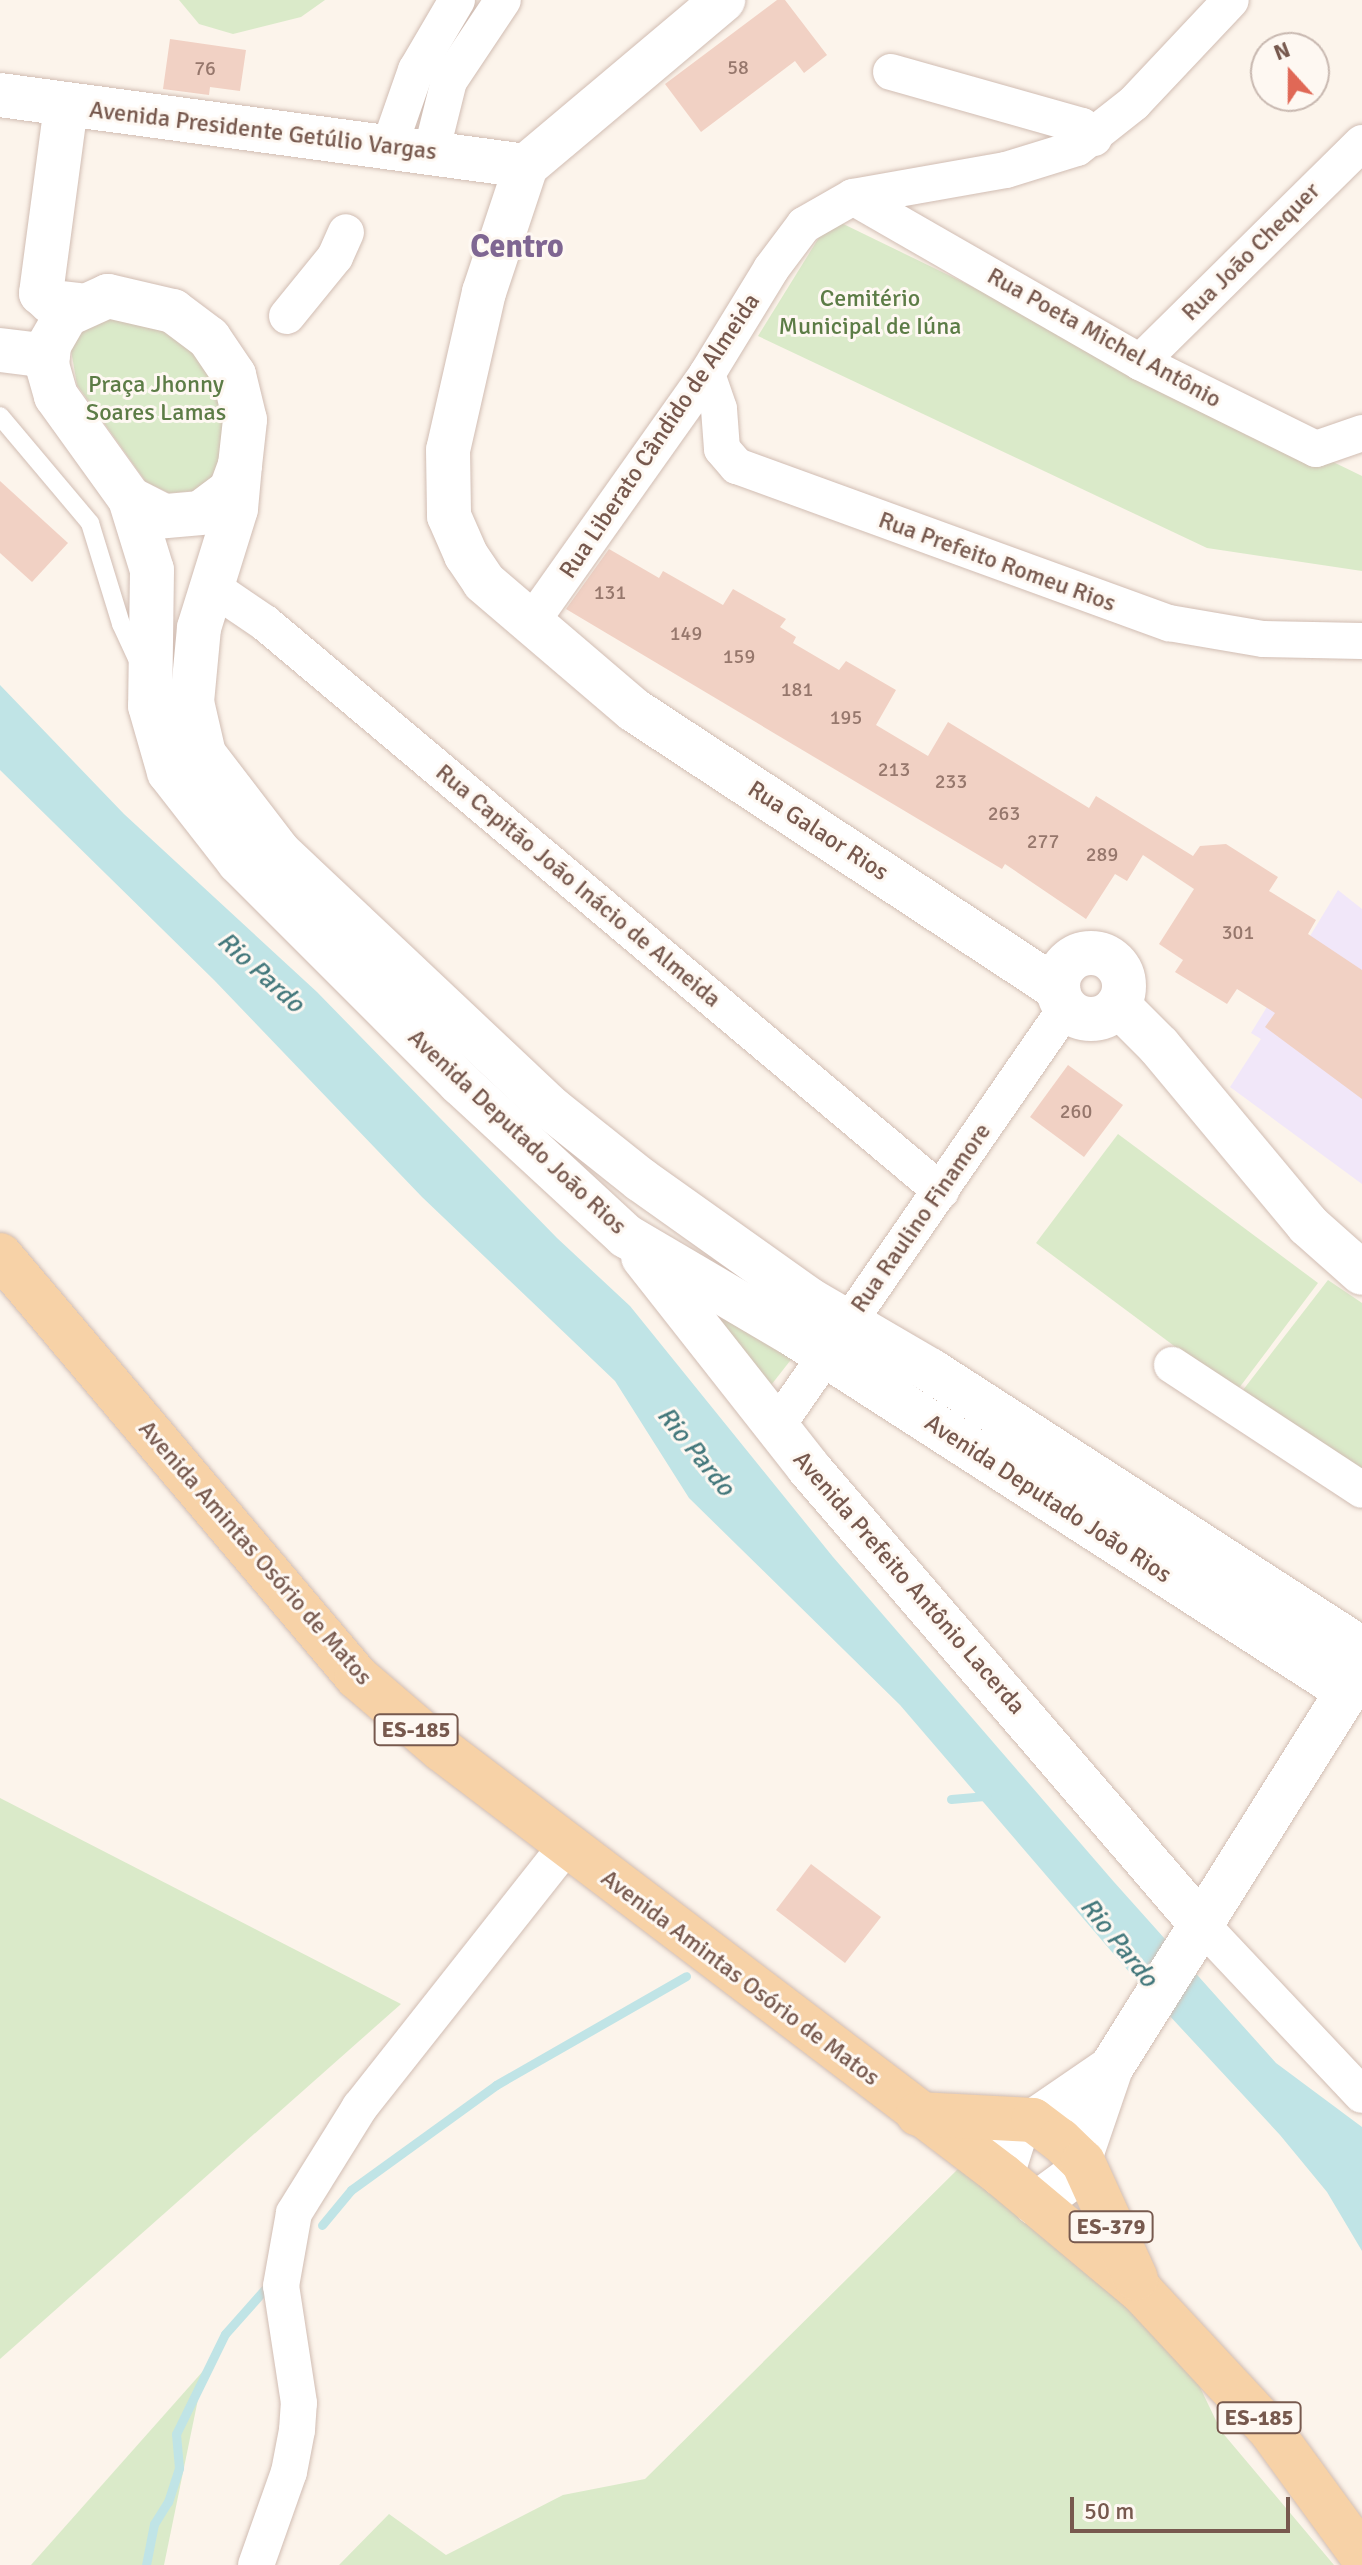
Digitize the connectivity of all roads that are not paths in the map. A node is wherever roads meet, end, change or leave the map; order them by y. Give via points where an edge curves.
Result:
1 (457, 0) edge
2 (503, 0) edge
3 (723, 0) edge
4 (1231, 0) edge
5 (891, 72) dead end
6 (0, 95) edge
7 (66, 106) junction
8 (1094, 138) junction
9 (1362, 143) edge
10 (410, 150) junction
11 (526, 166) junction
12 (853, 197) junction
13 (346, 232) dead end
14 (78, 305) junction
15 (287, 316) dead end
16 (0, 350) edge
17 (48, 356) junction
18 (1140, 362) junction
19 (707, 374) junction
20 (0, 416) edge
21 (1362, 433) edge
22 (240, 465) junction
23 (130, 499) junction
24 (212, 587) junction
25 (530, 624) junction
26 (1362, 641) edge
27 (150, 682) junction
28 (1065, 986) junction
29 (1118, 1005) junction
30 (941, 1191) junction
31 (626, 1236) junction
32 (0, 1255) edge
33 (1362, 1273) edge
34 (849, 1322) junction
35 (826, 1358) junction
36 (1172, 1365) dead end
37 (775, 1429) junction
38 (1362, 1490) edge
39 (1362, 1649) edge
40 (1357, 1687) edge
41 (567, 1845) junction
42 (1192, 1937) junction
43 (1114, 2062) junction
44 (1362, 2095) edge
45 (918, 2114) junction
46 (1033, 2120) junction
47 (1083, 2162) junction
48 (1002, 2175) junction
49 (1036, 2204) junction
50 (1142, 2292) junction
51 (1362, 2556) edge
52 (256, 2565) edge

1 - 10 street via 416,70
2 - 10 street
3 - 11 street
4 - 8 street, Rua Liberato Cândido de Almeida via 1189,50
5 - 8 street via 1082,126
6 - 7 street, Avenida Presidente Getúlio Vargas
7 - 10 street, Avenida Presidente Getúlio Vargas
7 - 14 street via 41,293 51,302
8 - 12 street, Rua Liberato Cândido de Almeida via 1052,158 1006,170
9 - 18 street, Rua João Chequer
10 - 11 street, Avenida Presidente Getúlio Vargas
11 - 25 street, Rua Galaor Rios via 475,329 448,450 446,491 449,516 466,555 484,582
12 - 18 street, Rua Poeta Michel Antônio
12 - 19 street, Rua Liberato Cândido de Almeida via 791,238
13 - 15 street via 335,257
14 - 17 street via 59,326
14 - 22 street via 108,296 173,311 209,338 238,371 245,420
16 - 17 street
17 - 23 street via 56,396
18 - 21 street, Rua Poeta Michel Antônio via 1316,449
19 - 25 street, Rua Liberato Cândido de Almeida
19 - 26 street, Rua Prefeito Romeu Rios via 719,409 722,449 737,466 1169,623 1263,639
20 - 27 lane via 90,523 121,624
22 - 23 street via 231,490 201,513 164,516
22 - 24 street, Avenida Deputado João Rios via 236,509
23 - 27 street, Avenida Deputado João Rios via 152,570
24 - 30 street, Rua Capitão João Inácio de Almeida via 265,623
24 - 34 street, Avenida Deputado João Rios via 193,672 194,722 204,754 248,817 366,938 553,1110 748,1256
25 - 28 street, Rua Galaor Rios via 634,710
27 - 31 street, Avenida Deputado João Rios via 156,740 169,772 203,822 460,1083
28 - 29 street, Rua Galaor Rios via 1087,1019 1110,1014
28 - 29 street via 1090,953 1110,959 1123,975
28 - 30 street, Rua Raulino Finamore
29 - 33 street via 1159,1046 1308,1225
30 - 34 street, Rua Raulino Finamore
31 - 35 street, Avenida Deputado João Rios
31 - 37 street, Avenida Prefeito Antônio Lacerda
32 - 41 main road, Avenida Amintas Osório de Matos / ES-185 via 357,1677
34 - 35 street, Rua Raulino Finamore
34 - 39 street, Avenida Deputado João Rios
35 - 37 street, Rua Raulino Finamore
35 - 40 street, Avenida Deputado João Rios
36 - 38 street
37 - 42 street, Avenida Prefeito Antônio Lacerda
40 - 42 street, ES-379
41 - 45 main road, Avenida Amintas Osório de Matos / ES-185
41 - 52 street via 360,2107 294,2213 281,2286 299,2403 297,2430 289,2472
42 - 43 street, ES-379
42 - 44 street
43 - 46 street, ES-379
43 - 47 street, ES-379
45 - 46 main road
45 - 48 main road, ES-185
46 - 47 main road
46 - 48 street, ES-379 via 1009,2143
47 - 49 street, ES-379 via 1065,2186
47 - 50 main road, ES-379
48 - 49 main road, ES-185
49 - 50 main road, ES-185
50 - 51 main road, ES-185 via 1271,2431

